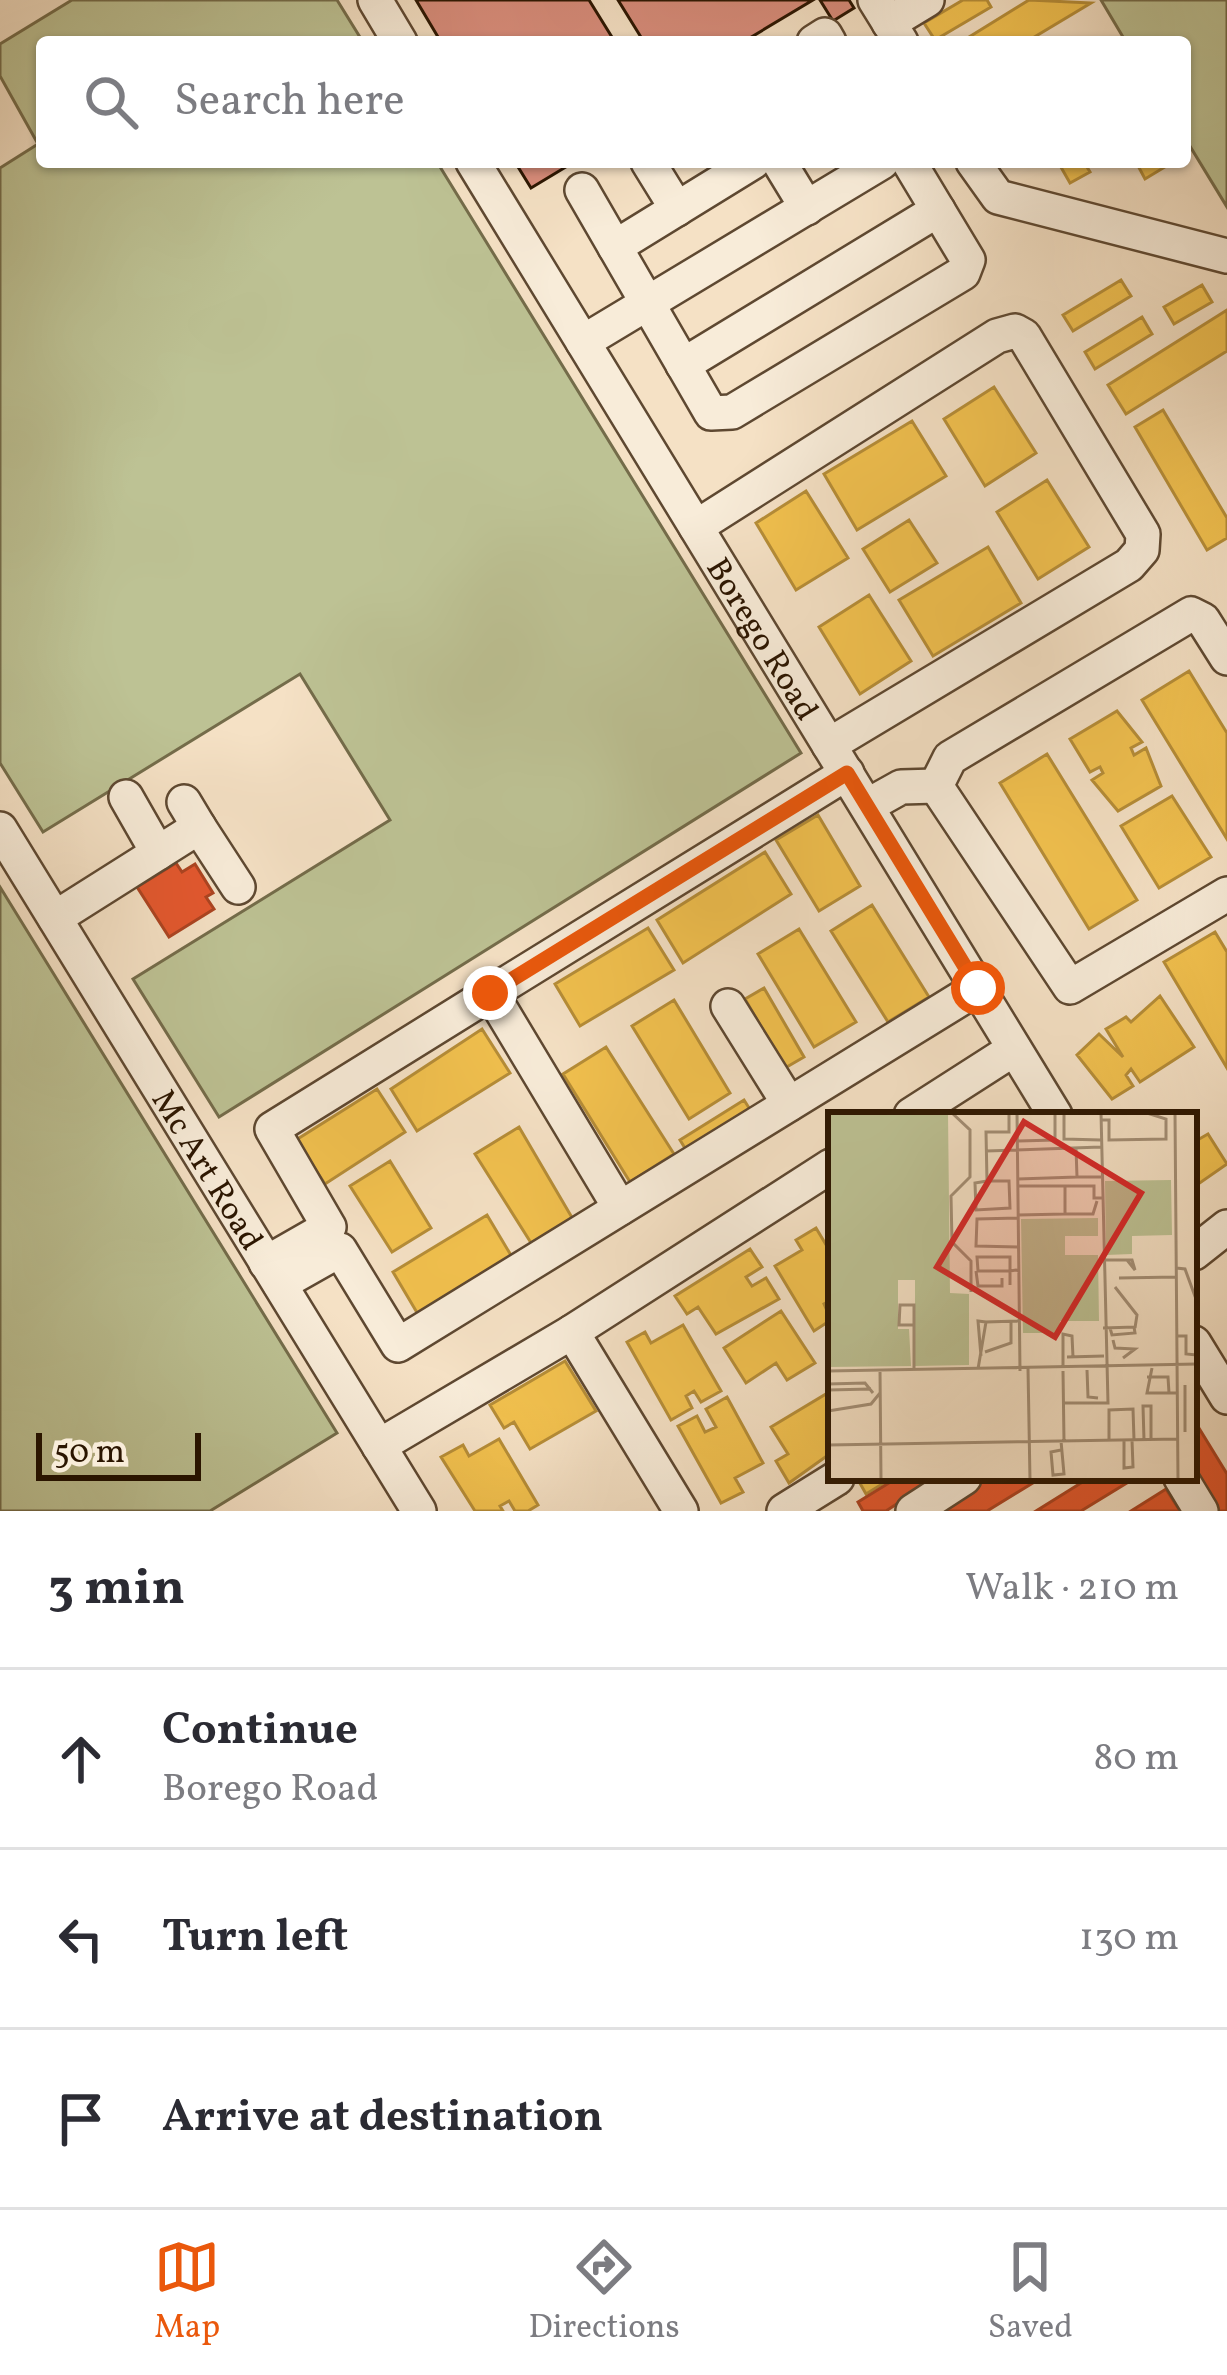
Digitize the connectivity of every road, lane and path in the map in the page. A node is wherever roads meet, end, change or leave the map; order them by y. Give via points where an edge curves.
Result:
1 (374, 0) edge
2 (927, 0) edge
3 (888, 22) edge
4 (396, 36) edge
5 (477, 168) edge
6 (652, 168) edge
7 (743, 168) edge
8 (783, 168) edge
9 (872, 168) edge
10 (913, 168) edge
11 (978, 168) edge
12 (582, 190) dead end
13 (807, 208) junction
14 (676, 209) junction
15 (938, 210) junction
16 (615, 247) junction
17 (1227, 256) edge
18 (649, 305) junction
19 (584, 342) junction
20 (683, 365) junction
21 (696, 527) junction
22 (1227, 658) edge
23 (838, 759) junction
24 (936, 787) junction
25 (126, 797) dead end
26 (866, 806) junction
27 (0, 829) edge
28 (158, 853) junction
29 (238, 887) dead end
30 (1227, 894) edge
31 (55, 918) junction
32 (978, 988) junction
33 (490, 993) junction
34 (728, 1006) dead end
35 (1015, 1048) junction
36 (789, 1104) junction
37 (916, 1112) edge
38 (1053, 1112) edge
39 (828, 1174) edge
40 (620, 1208) junction
41 (1227, 1227) edge
42 (1197, 1251) edge
43 (273, 1273) junction
44 (572, 1332) junction
45 (1197, 1347) edge
46 (1227, 1396) edge
47 (379, 1446) junction
48 (833, 1481) edge
49 (959, 1481) edge
50 (1183, 1481) edge
51 (419, 1511) edge
52 (681, 1511) edge
53 (784, 1511) edge
54 (913, 1511) edge
55 (1201, 1511) edge

1 - 4 street
2 - 3 street
5 - 19 street, Borego Road
6 - 14 street
7 - 14 street
8 - 13 street
9 - 13 street
10 - 15 street
11 - 17 street via 998,197
12 - 16 street
13 - 18 street
14 - 16 street
15 - 20 street
15 - 20 street via 968,260 963,273 732,412 711,413
16 - 18 street
18 - 19 street
18 - 20 street
19 - 21 street, Borego Road
21 - 23 street, Borego Road
21 - 23 street via 997,337 1024,336 1143,534 1142,550
22 - 24 street via 1191,614 950,758
23 - 26 street, Borego Road
23 - 33 street
24 - 26 street via 901,787
24 - 30 street via 1070,988
25 - 28 street
26 - 32 street, Borego Road
27 - 31 street, Mc Art Road
28 - 29 street via 192,814
28 - 31 street
31 - 43 street, Mc Art Road
32 - 35 street, Borego Road
32 - 36 street
33 - 40 street
33 - 43 street via 272,1129 329,1227
34 - 36 street
35 - 37 street
35 - 38 street, Borego Road
36 - 40 street
39 - 44 street
40 - 43 street via 398,1345 340,1250
41 - 42 street
43 - 47 street, Mc Art Road
44 - 47 street
44 - 52 street
45 - 46 street
47 - 51 street, Mc Art Road
48 - 53 street
49 - 54 street
50 - 55 street

